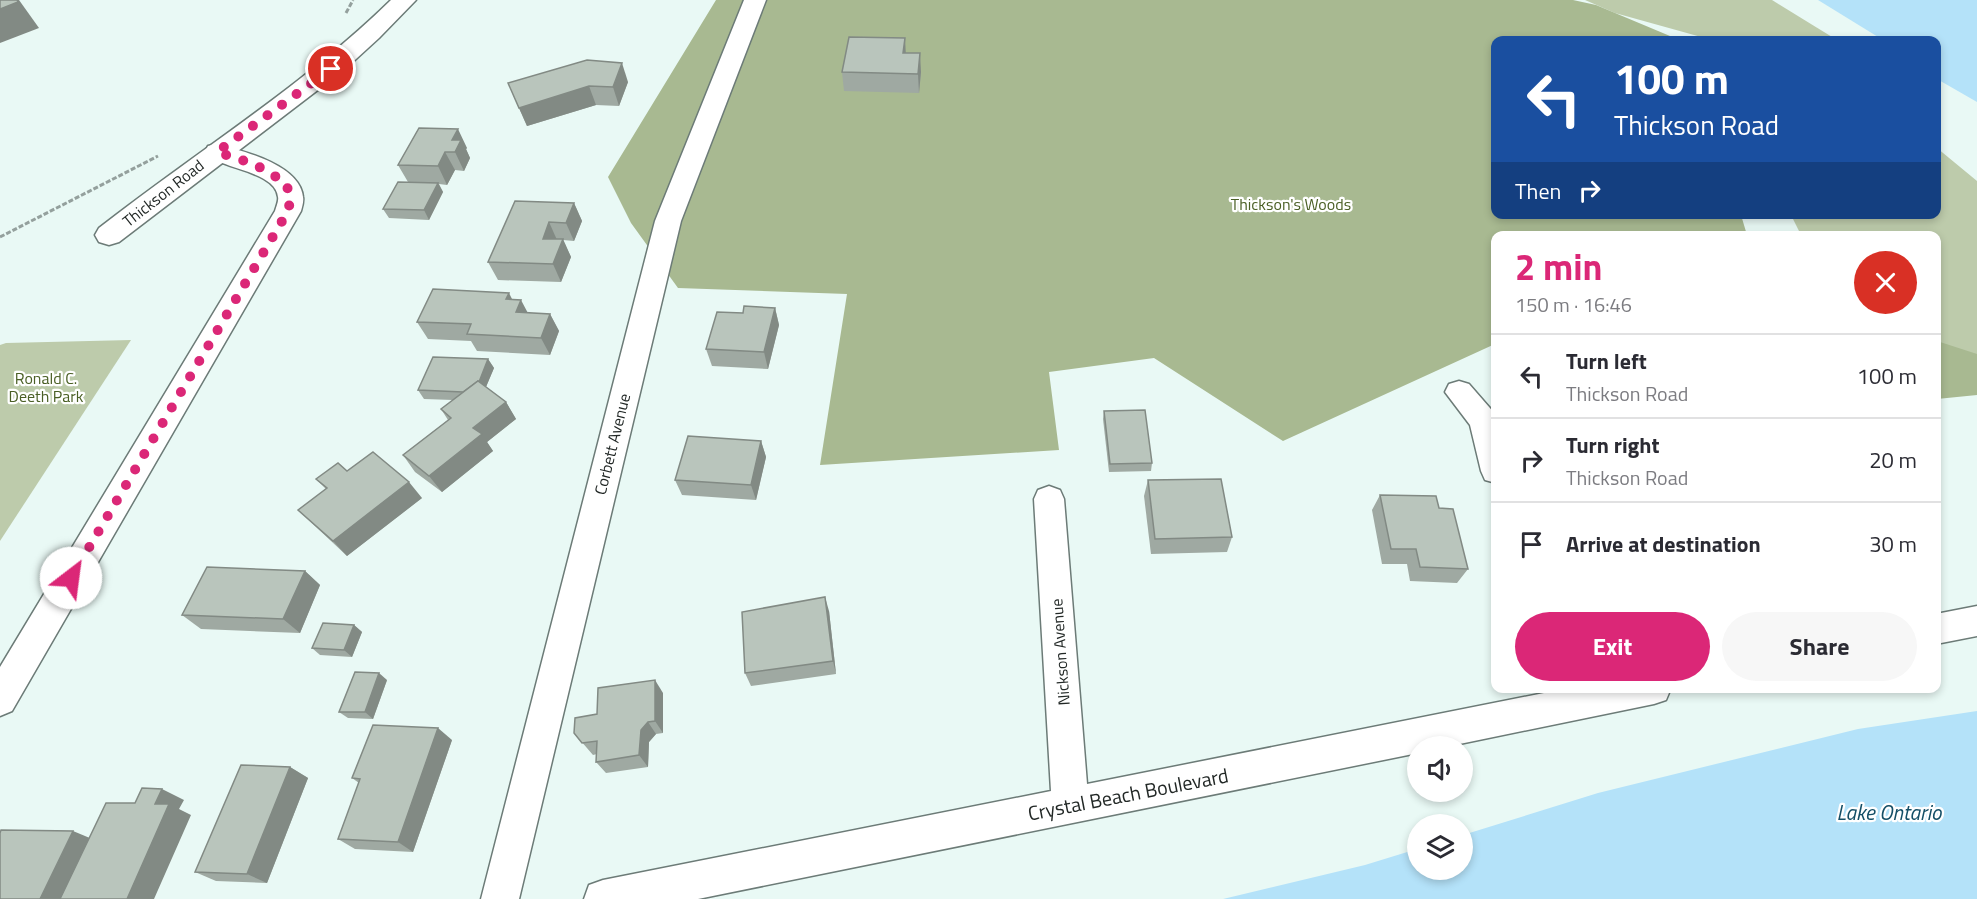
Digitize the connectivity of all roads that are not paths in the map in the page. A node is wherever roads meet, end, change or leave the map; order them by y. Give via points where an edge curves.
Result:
1 (404, 0) edge
2 (755, 0) edge
3 (217, 152) junction
4 (110, 235) dead end
5 (1459, 392) dead end
6 (1491, 450) edge
7 (1049, 499) dead end
8 (1977, 621) edge
9 (1941, 628) edge
10 (1606, 693) edge
11 (0, 699) edge
12 (1548, 699) edge
13 (1070, 806) junction
14 (500, 899) edge
15 (603, 899) edge

1 - 3 main road, Thickson Road via 331,69
2 - 14 street, Corbett Avenue via 668,221
3 - 4 main road, Thickson Road
3 - 11 street, Thickson Road via 254,164 285,182 291,197 288,211
5 - 6 street via 1484,421
7 - 13 street, Nickson Avenue
8 - 9 street
10 - 12 street, Crystal Beach Boulevard
12 - 13 street, Crystal Beach Boulevard
13 - 15 street, Crystal Beach Boulevard

